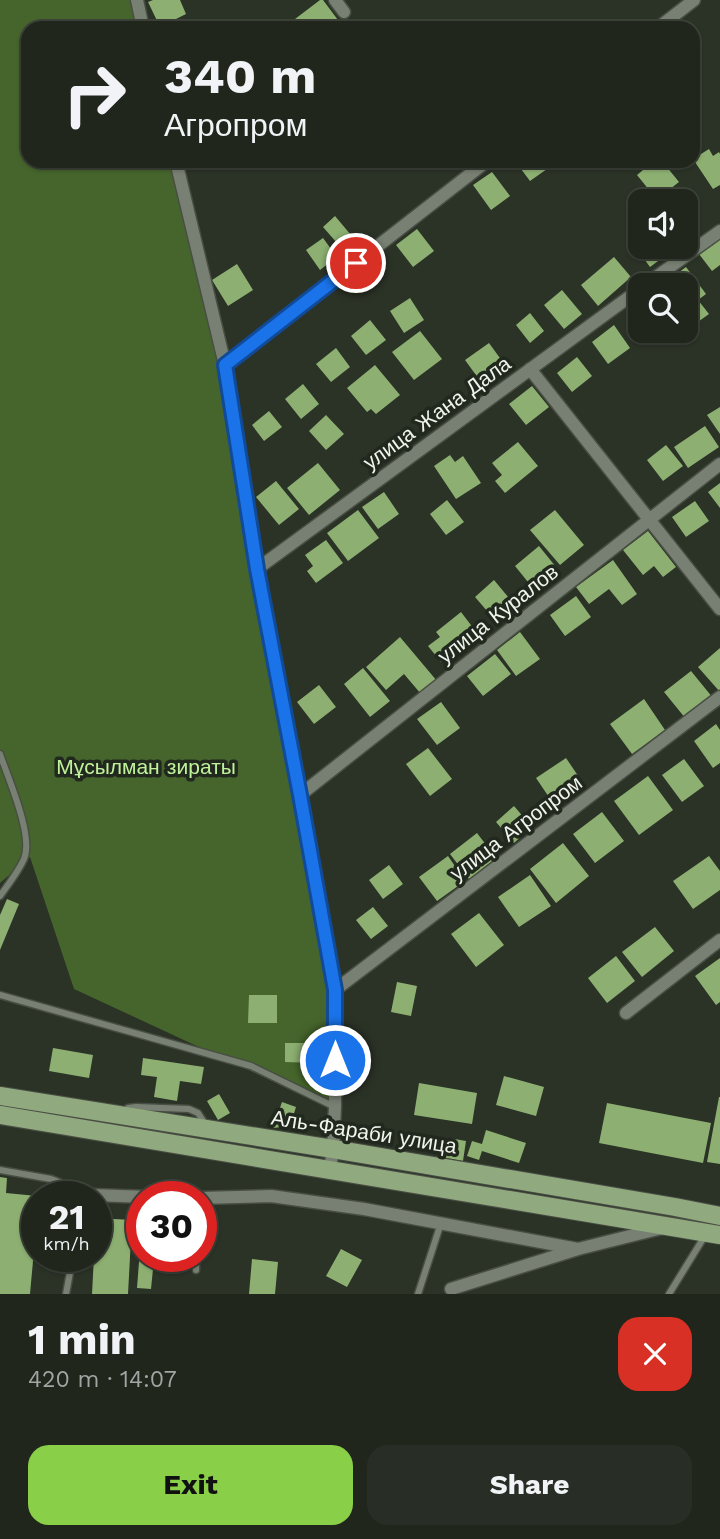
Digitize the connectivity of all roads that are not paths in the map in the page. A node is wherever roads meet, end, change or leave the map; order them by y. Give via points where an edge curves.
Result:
1 (136, 0) edge
2 (335, 0) edge
3 (694, 0) edge
4 (344, 12) dead end
5 (141, 21) edge
6 (667, 21) edge
7 (178, 168) edge
8 (478, 168) edge
9 (720, 231) edge
10 (662, 273) edge
11 (628, 298) edge
12 (225, 365) junction
13 (530, 369) junction
14 (720, 464) edge
15 (649, 520) junction
16 (257, 569) junction
17 (720, 609) edge
18 (720, 697) edge
19 (0, 754) edge
20 (300, 795) junction
21 (0, 897) edge
22 (720, 940) edge
23 (335, 990) junction
24 (0, 995) edge
25 (626, 1013) dead end
26 (0, 1096) edge
27 (335, 1107) junction
28 (0, 1115) edge
29 (333, 1149) junction
30 (330, 1169) junction
31 (0, 1170) edge
32 (56, 1181) edge
33 (217, 1198) edge
34 (720, 1216) edge
35 (441, 1223) junction
36 (669, 1226) junction
37 (713, 1233) edge
38 (578, 1249) junction
39 (70, 1272) edge
40 (451, 1289) dead end
41 (66, 1294) edge
42 (418, 1294) edge
43 (669, 1294) edge

1 - 5 street
2 - 4 street
3 - 6 street
7 - 12 street
8 - 12 street
9 - 10 street
11 - 13 street, улица Жана Дала
12 - 16 street
13 - 15 street
13 - 16 street, улица Жана Дала
14 - 15 street, улица Куралов
15 - 17 street
15 - 20 street, улица Куралов
16 - 20 street
18 - 23 street, улица Агропром
19 - 21 lane via 27,845 25,858
20 - 23 street
22 - 25 street
23 - 27 street
24 - 27 lane via 251,1066
26 - 29 main road, Аль-Фараби улица
27 - 29 street
28 - 30 main road, Аль-Фараби улица
29 - 30 street
29 - 34 main road, Аль-Фараби улица
30 - 36 main road, Аль-Фараби улица
31 - 32 lane
33 - 35 street via 271,1196
35 - 38 street
35 - 42 lane
36 - 37 main road, Аль-Фараби улица
36 - 38 street
37 - 43 lane
38 - 40 street
39 - 41 lane

